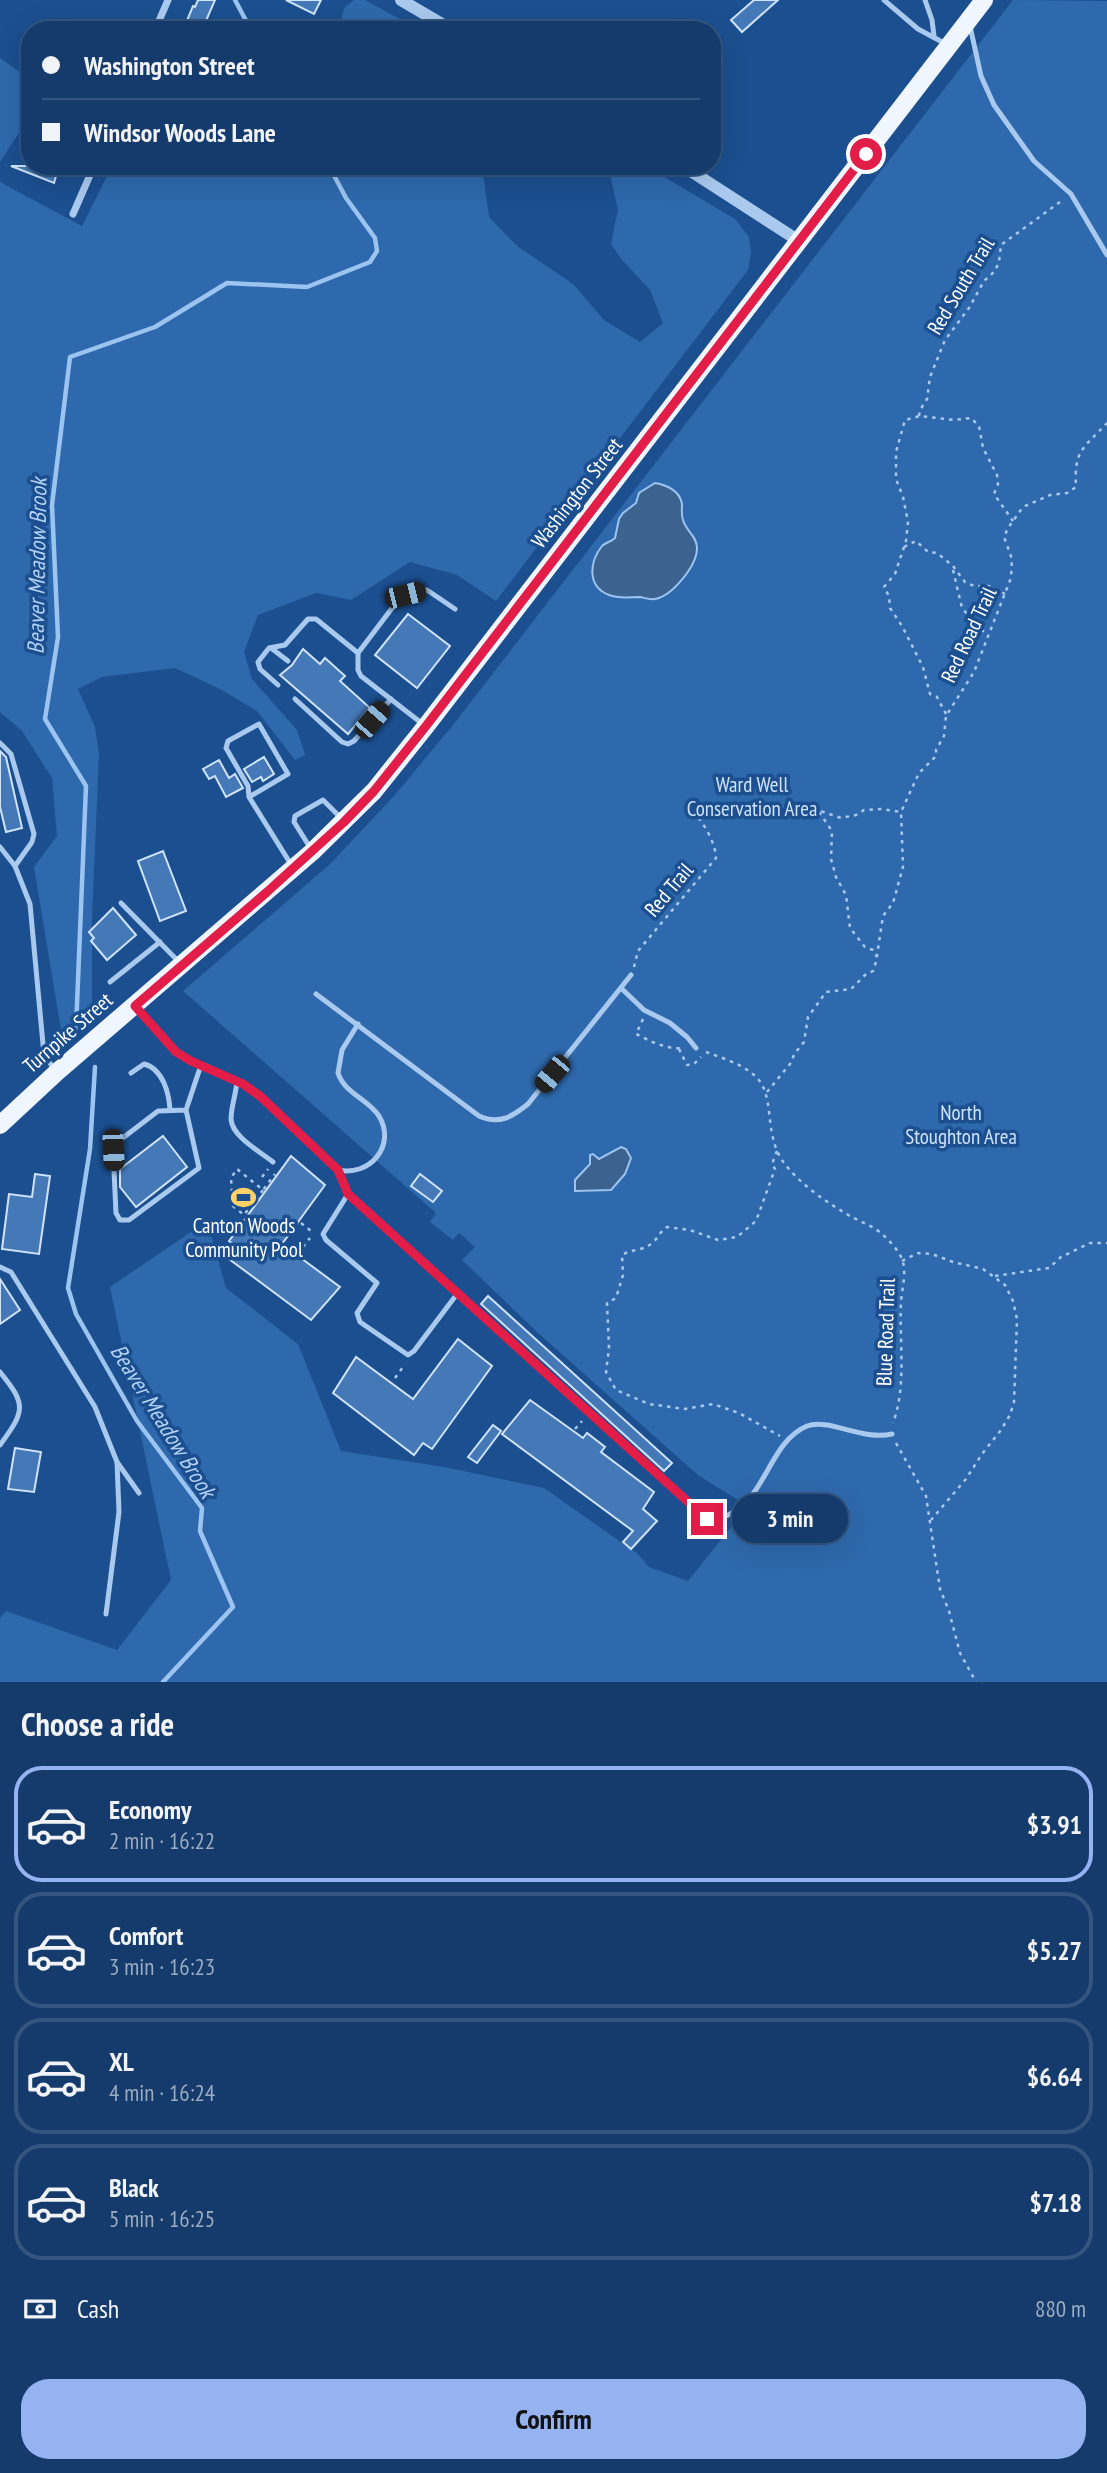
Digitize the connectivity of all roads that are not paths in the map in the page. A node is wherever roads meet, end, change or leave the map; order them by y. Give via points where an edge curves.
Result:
1 (168, 0) edge
2 (401, 0) edge
3 (884, 0) edge
4 (925, 0) edge
5 (984, 0) edge
6 (968, 20) junction
7 (159, 21) edge
8 (437, 21) edge
9 (942, 41) junction
10 (90, 175) edge
11 (697, 175) edge
12 (73, 214) dead end
13 (799, 241) junction
14 (1107, 256) edge
15 (455, 609) dead end
16 (271, 648) junction
17 (358, 653) junction
18 (288, 661) dead end
19 (278, 685) dead end
20 (295, 699) dead end
21 (391, 699) junction
22 (426, 726) junction
23 (0, 743) edge
24 (250, 797) junction
25 (344, 822) junction
26 (0, 847) edge
27 (312, 852) junction
28 (15, 866) junction
29 (294, 868) junction
30 (121, 903) dead end
31 (160, 942) junction
32 (183, 965) junction
33 (632, 974) road end
34 (168, 977) joint
35 (110, 982) dead end
36 (621, 988) junction
37 (316, 994) dead end
38 (135, 1006) junction
39 (358, 1024) junction
40 (696, 1048) road end
41 (201, 1065) junction
42 (57, 1072) junction
43 (131, 1073) dead end
44 (237, 1081) junction
45 (170, 1110) junction
46 (186, 1110) junction
47 (0, 1125) edge
48 (271, 1165) road end
49 (338, 1170) junction
50 (348, 1194) junction
51 (0, 1267) edge
52 (457, 1294) junction
53 (0, 1372) edge
54 (892, 1434) road end
55 (0, 1445) edge
56 (117, 1462) junction
57 (139, 1493) dead end
58 (707, 1519) joint
59 (106, 1614) dead end

1 - 7 street
2 - 8 street
3 - 9 lane via 918,29
4 - 9 lane
5 - 6 main road, Washington Street
6 - 9 main road, Washington Street
6 - 14 lane via 981,76 994,105 1034,161 1071,194
9 - 13 main road, Washington Street
10 - 12 street
11 - 13 street
13 - 22 main road, Washington Street
15 - 17 lane via 427,590 401,596
16 - 17 lane via 285,645 313,618
16 - 18 lane
16 - 19 lane via 257,664
17 - 21 lane via 359,673
20 - 21 lane via 348,744
21 - 22 lane
22 - 25 main road, Washington Street
23 - 28 lane via 11,754 34,834
24 - 24 lane via 226,744 259,724 288,774
24 - 29 lane
25 - 27 main road, Washington Street
25 - 27 lane via 323,800 295,816
26 - 28 lane
27 - 29 main road, Washington Street
28 - 42 lane via 30,904 44,1055
29 - 32 main road, Washington Street
30 - 31 lane
31 - 32 lane
31 - 35 lane
32 - 34 main road, Washington Street
33 - 36 lane
34 - 38 main road, Turnpike Street
36 - 39 lane via 528,1104 495,1122 479,1116
36 - 40 lane
37 - 39 lane
38 - 41 street via 176,1052
38 - 42 main road, Turnpike Street
39 - 49 lane via 342,1050 338,1073 347,1089 378,1115 384,1139 376,1159 367,1167
41 - 44 street
41 - 46 lane
42 - 47 main road, Turnpike Street
43 - 45 lane via 150,1066 169,1092
44 - 48 lane via 233,1127
44 - 49 street via 260,1096
45 - 46 lane
45 - 46 lane via 156,1112 113,1148 116,1213 123,1221 199,1168
49 - 50 street
50 - 52 street
50 - 52 lane via 323,1234 377,1283 357,1313 360,1322 408,1355
51 - 56 lane via 12,1272 95,1408
52 - 58 street
53 - 55 lane via 20,1405 17,1422
54 - 58 lane via 872,1436 823,1424 807,1426 781,1450 739,1508 727,1516
56 - 57 lane
56 - 59 lane via 120,1512

